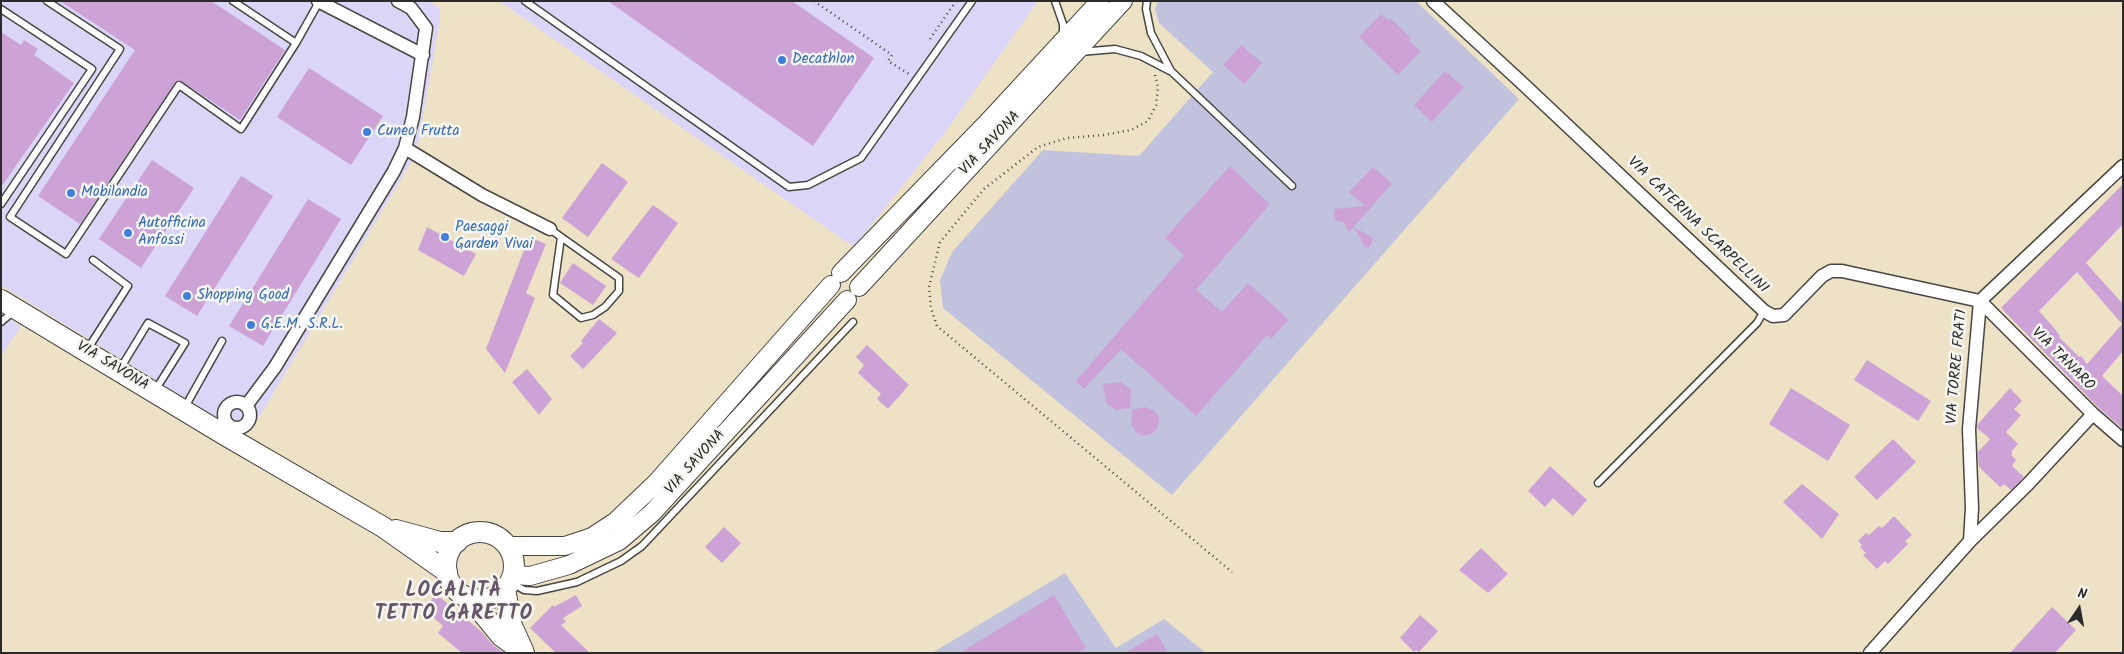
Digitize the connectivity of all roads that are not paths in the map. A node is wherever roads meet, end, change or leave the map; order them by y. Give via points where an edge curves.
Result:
1 (47, 1) edge
2 (233, 1) edge
3 (398, 1) edge
4 (525, 1) edge
5 (972, 1) edge
6 (1055, 1) edge
7 (1100, 1) edge
8 (1123, 1) edge
9 (1147, 1) edge
10 (1432, 1) edge
11 (318, 2) edge
12 (1, 9) edge
13 (296, 43) junction
14 (1069, 47) junction
15 (423, 55) junction
16 (1171, 71) junction
17 (405, 148) junction
18 (2123, 166) edge
19 (1292, 186) dead end
20 (1, 204) edge
21 (556, 233) junction
22 (92, 260) dead end
23 (1980, 301) junction
24 (6, 310) edge
25 (1764, 311) junction
26 (853, 322) dead end
27 (222, 341) dead end
28 (86, 351) junction
29 (118, 371) junction
30 (154, 392) junction
31 (246, 406) junction
32 (184, 410) junction
33 (2092, 414) junction
34 (226, 430) junction
35 (2123, 440) edge
36 (1598, 482) dead end
37 (383, 527) junction
38 (1970, 541) junction
39 (457, 542) junction
40 (508, 546) junction
41 (447, 572) junction
42 (510, 582) junction
43 (471, 599) junction
44 (524, 653) edge
45 (1870, 653) edge

1 - 13 lane via 120,49 10,217 66,254 179,85 241,129
2 - 13 lane
3 - 15 street via 411,8 426,28
4 - 5 lane via 789,187 808,185 860,158
6 - 14 lane
7 - 14 street, VIA SAVONA
8 - 14 street, VIA SAVONA
9 - 16 lane via 1151,33
10 - 25 street, VIA CATERINA SCARPELLINI
11 - 13 lane
11 - 15 street
12 - 20 lane via 92,69
14 - 16 lane via 1115,49 1141,56
14 - 40 street, VIA SAVONA via 987,123 836,279 656,483 615,522 592,537 565,546
14 - 42 street, VIA SAVONA via 853,293 652,512 619,541 570,565
15 - 17 street
16 - 19 lane
17 - 21 street via 482,195
17 - 31 street via 276,367
18 - 23 street, VIA TORRE FRATI
21 - 21 lane via 619,278 619,291 593,315 581,318 553,295
22 - 28 lane via 128,286
23 - 25 street, VIA CATERINA SCARPELLINI via 1831,271 1822,276 1784,315 1773,316
23 - 33 street, VIA TANARO
23 - 38 street, VIA TORRE FRATI via 1968,429 1972,508
24 - 28 main road, VIA SAVONA
25 - 36 lane via 1757,323
26 - 42 lane via 642,546 621,561 577,582 537,591 524,590
27 - 32 lane
28 - 29 main road, VIA SAVONA
29 - 30 main road, VIA SAVONA
29 - 30 lane via 148,323 185,343
30 - 32 main road, VIA SAVONA
31 - 34 street via 250,414 247,422
31 - 34 street via 236,402 227,407 224,416
32 - 34 main road, VIA SAVONA
33 - 35 street, VIA TANARO
33 - 38 street
34 - 37 main road, VIA SAVONA
37 - 39 main road, VIA SAVONA via 440,542
37 - 41 main road, VIA SAVONA
38 - 45 street
39 - 40 main road via 467,535 483,533 499,538
39 - 41 main road via 449,556
40 - 42 main road via 512,555
41 - 43 main road via 455,589
42 - 43 main road via 490,599
42 - 44 main road via 512,626
43 - 44 main road via 501,636

